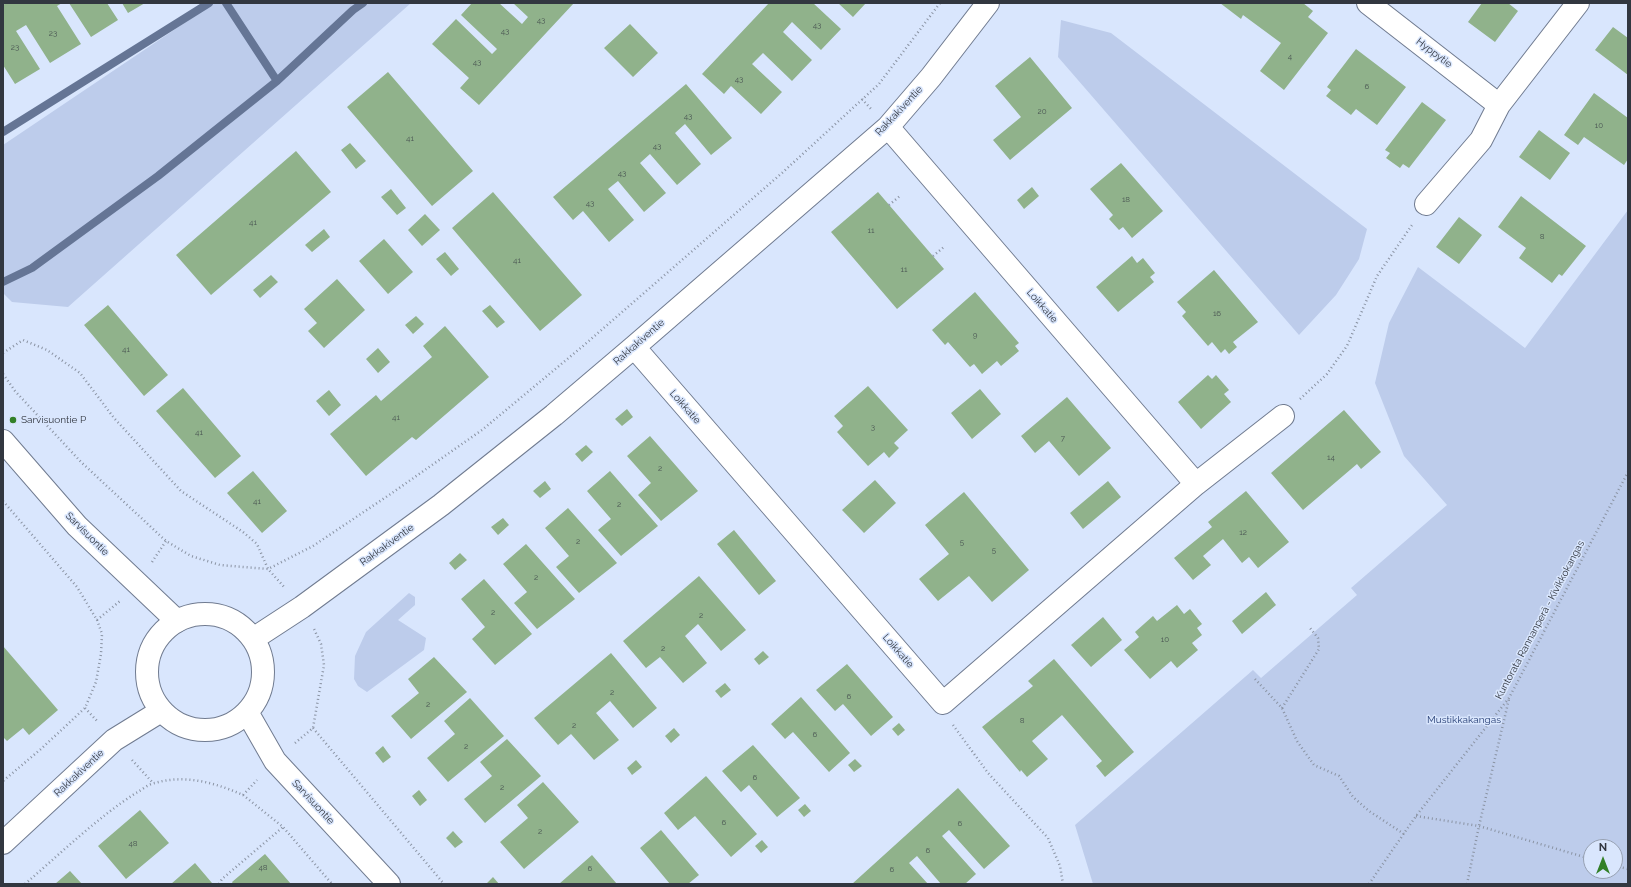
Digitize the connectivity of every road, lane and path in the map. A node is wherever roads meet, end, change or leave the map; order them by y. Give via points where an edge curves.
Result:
1 (940, 3) edge
2 (988, 3) edge
3 (1368, 3) edge
4 (1578, 3) edge
5 (1499, 105) junction
6 (888, 127) junction
7 (900, 196) dead end
8 (1426, 204) joint
9 (889, 205) dead end
10 (944, 247) dead end
11 (933, 256) dead end
12 (634, 347) junction
13 (3, 353) edge
14 (3, 374) edge
15 (1283, 416) joint
16 (3, 441) edge
17 (1628, 472) edge
18 (1196, 484) junction
19 (3, 501) edge
20 (268, 569) junction
21 (177, 620) junction
22 (1310, 628) dead end
23 (253, 639) junction
24 (1255, 678) dead end
25 (1509, 698) junction
26 (943, 703) junction
27 (1282, 708) junction
28 (161, 711) junction
29 (247, 712) junction
30 (312, 728) dead end
31 (3, 781) edge
32 (153, 783) dead end
33 (244, 796) dead end
34 (1416, 816) junction
35 (1479, 826) junction
36 (283, 827) junction
37 (1404, 834) junction
38 (3, 843) edge
39 (1583, 857) edge
40 (25, 884) edge
41 (220, 884) edge
42 (332, 884) edge
43 (389, 884) edge
44 (444, 884) edge
45 (1062, 884) edge
46 (1369, 884) edge
47 (1467, 884) edge

1 - 20 path via 879,84 782,173 583,346 482,430 399,489 313,546
2 - 6 street, Rakkakiventie
3 - 5 street, Hyppytie
4 - 5 street
5 - 8 street via 1481,140
6 - 12 street, Rakkakiventie
6 - 18 street, Loikkatie
7 - 9 path
8 - 15 path via 1377,276 1348,346 1327,374
10 - 11 path
12 - 23 street, Rakkakiventie via 441,505
12 - 26 street, Loikkatie
13 - 20 path via 23,340 46,350 80,373 114,418 180,491 243,532 256,544
14 - 20 path via 15,391 81,462 166,541 191,556 220,565
15 - 18 street
16 - 21 street, Sarvisuontie via 77,526
17 - 25 path, Kuntorata Rannanperä - Kivikkokangas
18 - 26 street
19 - 31 path via 77,587 97,620 102,641 96,682 84,708
21 - 23 street via 193,615 210,614 227,618 242,627
21 - 28 street via 163,631 153,645 147,662 148,685
22 - 27 path via 1318,638 1319,649
23 - 29 street via 261,658 263,677 258,696
24 - 27 path
25 - 34 path, Kuntorata Rannanperä - Kivikkokangas
25 - 35 path
26 - 45 path via 953,725 988,773 1048,838 1060,866
27 - 37 path via 1297,741 1314,765 1339,776 1353,797
28 - 29 street via 176,723 194,729 213,730 231,724
28 - 38 street, Rakkakiventie via 114,740
29 - 43 street, Sarvisuontie via 274,761
30 - 44 path
32 - 40 path via 122,802
33 - 36 path
34 - 35 path
34 - 37 path, Kuntorata Rannanperä - Kivikkokangas
35 - 39 path
35 - 47 path
36 - 41 path via 222,879
36 - 42 path
37 - 46 path, Kuntorata Rannanperä - Kivikkokangas

